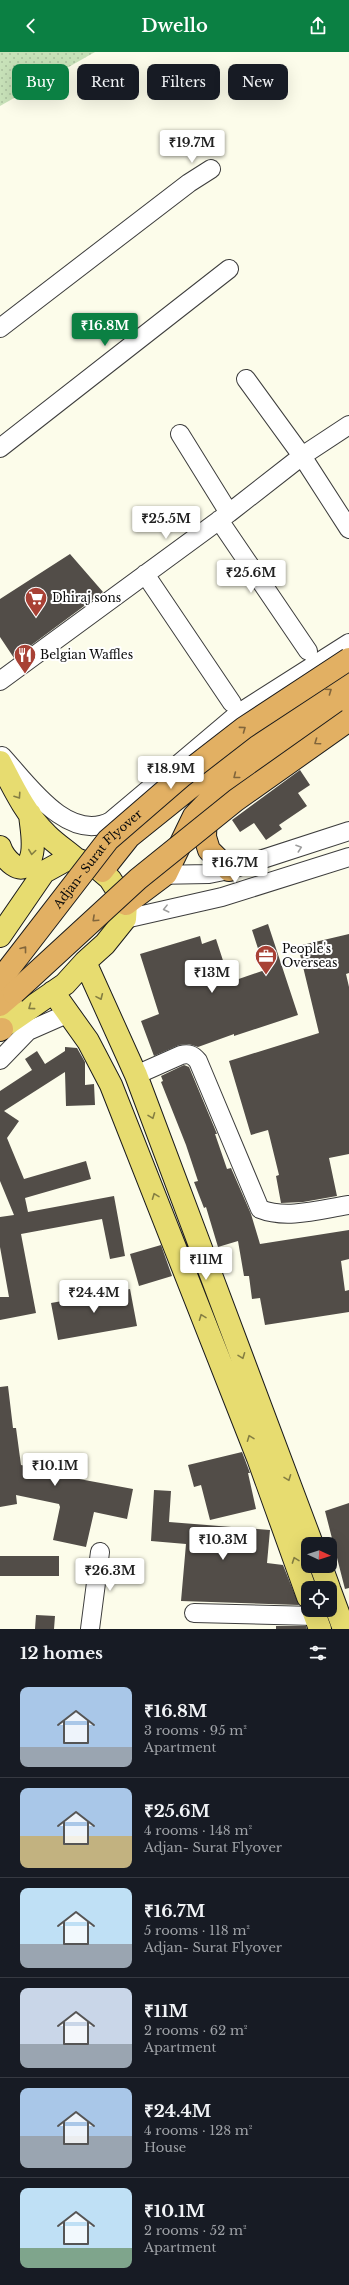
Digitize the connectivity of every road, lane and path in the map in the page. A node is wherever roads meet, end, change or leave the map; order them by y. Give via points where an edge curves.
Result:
1 (211, 169) dead end
2 (229, 269) dead end
3 (0, 328) edge
4 (246, 379) dead end
5 (349, 425) edge
6 (180, 434) dead end
7 (0, 448) edge
8 (302, 456) junction
9 (224, 516) junction
10 (349, 529) edge
11 (146, 574) junction
12 (349, 643) edge
13 (308, 651) dead end
14 (349, 659) edge
15 (349, 676) edge
16 (0, 681) edge
17 (349, 698) edge
18 (232, 704) dead end
19 (349, 720) edge
20 (0, 754) edge
21 (0, 762) edge
22 (215, 794) junction
23 (30, 814) junction
24 (349, 831) edge
25 (0, 847) edge
26 (349, 857) edge
27 (76, 859) junction
28 (229, 870) junction
29 (166, 874) junction
30 (106, 875) junction
31 (126, 911) junction
32 (0, 936) edge
33 (85, 962) junction
34 (0, 980) edge
35 (54, 992) junction
36 (0, 1005) edge
37 (69, 1013) junction
38 (1, 1029) edge
39 (0, 1060) edge
40 (136, 1075) junction
41 (349, 1205) edge
42 (309, 1537) edge
43 (100, 1552) dead end
44 (302, 1581) edge
45 (337, 1609) edge
46 (194, 1613) dead end
47 (301, 1613) edge
48 (90, 1629) edge
49 (344, 1629) edge

1 - 3 street
2 - 7 street
4 - 8 street
5 - 8 street
6 - 9 street
8 - 9 street
8 - 10 street
9 - 11 street
9 - 13 street
11 - 16 street
11 - 18 street
12 - 20 street via 239,713 102,826 89,827 68,820 50,808
34 -> 14 highway, Adjan- Surat Flyover, bridge via 108,840 182,776 244,728
30 -> 15 highway via 129,837 216,767
17 -> 22 highway via 240,773
19 -> 36 highway, bridge via 236,800 138,879
21 -> 23 main road via 13,789
22 - 28 highway via 206,810 205,837 209,850
22 - 29 highway via 194,816
23 -> 25 main road via 33,840 30,861 17,867 10,864 2,855
23 - 27 main road via 47,834
28 -> 24 street
26 -> 31 street via 222,897
27 - 30 main road
27 - 32 main road via 64,861 44,872
28 - 29 street via 209,874
29 - 30 street
29 - 31 highway
30 - 31 main road
31 - 33 main road via 105,944
33 - 35 main road
33 -> 40 main road
35 - 37 main road
35 -> 38 main road
37 - 39 street via 28,1031
44 -> 37 main road via 255,1451 111,1085 88,1041
40 - 41 street via 187,1053 194,1056 260,1209 271,1213 283,1213
40 -> 42 main road
43 - 48 street
45 - 49 main road
46 - 47 street

